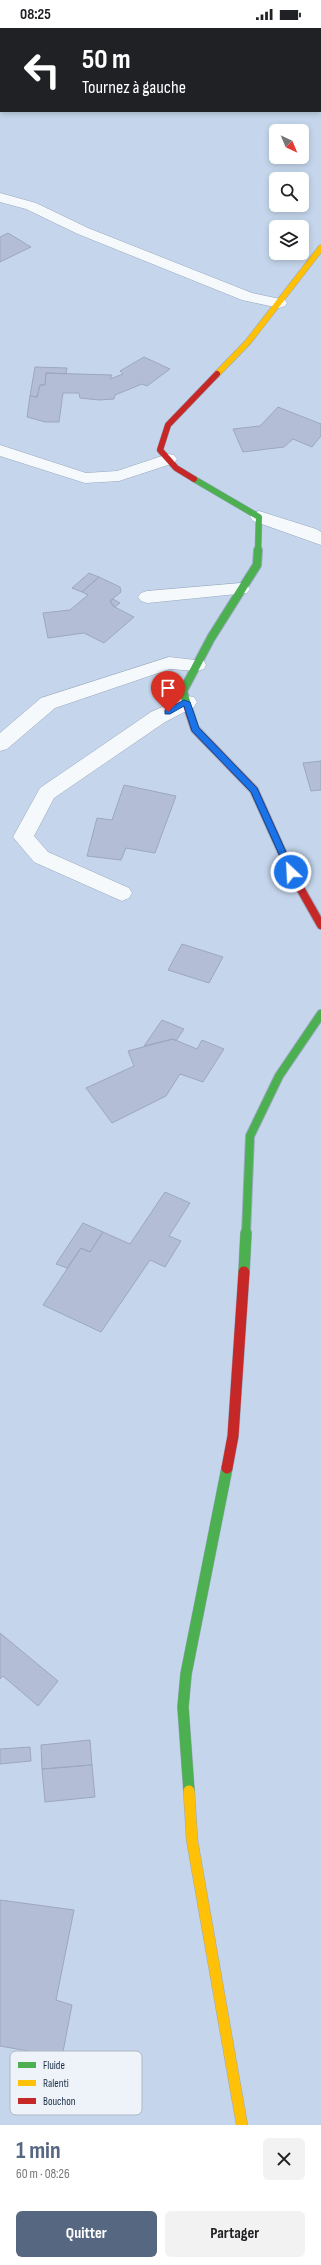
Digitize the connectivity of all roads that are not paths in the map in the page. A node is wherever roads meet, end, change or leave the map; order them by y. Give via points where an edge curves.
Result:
1 (0, 197) edge
2 (321, 248) edge
3 (279, 303) junction
4 (0, 450) edge
5 (168, 459) junction
6 (259, 517) junction
7 (321, 539) edge
8 (241, 589) junction
9 (147, 597) dead end
10 (197, 665) junction
11 (186, 702) junction
12 (0, 744) edge
13 (122, 893) dead end
14 (321, 925) edge
15 (321, 1014) edge
16 (242, 2125) edge

1 - 3 street via 31,206 83,231 248,297
2 - 3 street
3 - 5 street via 248,342 168,425 160,450
4 - 5 street via 85,478 119,476
5 - 6 street via 176,468
6 - 7 street
6 - 8 street via 257,565
8 - 9 street
8 - 10 street
10 - 11 street via 183,691
10 - 12 street via 169,663 48,704
11 - 13 street via 158,717 47,793 23,838 41,857
11 - 14 street via 195,729 254,790 291,872
15 - 16 street via 279,1076 250,1136 243,1309 233,1436 186,1674 183,1707 192,1840

